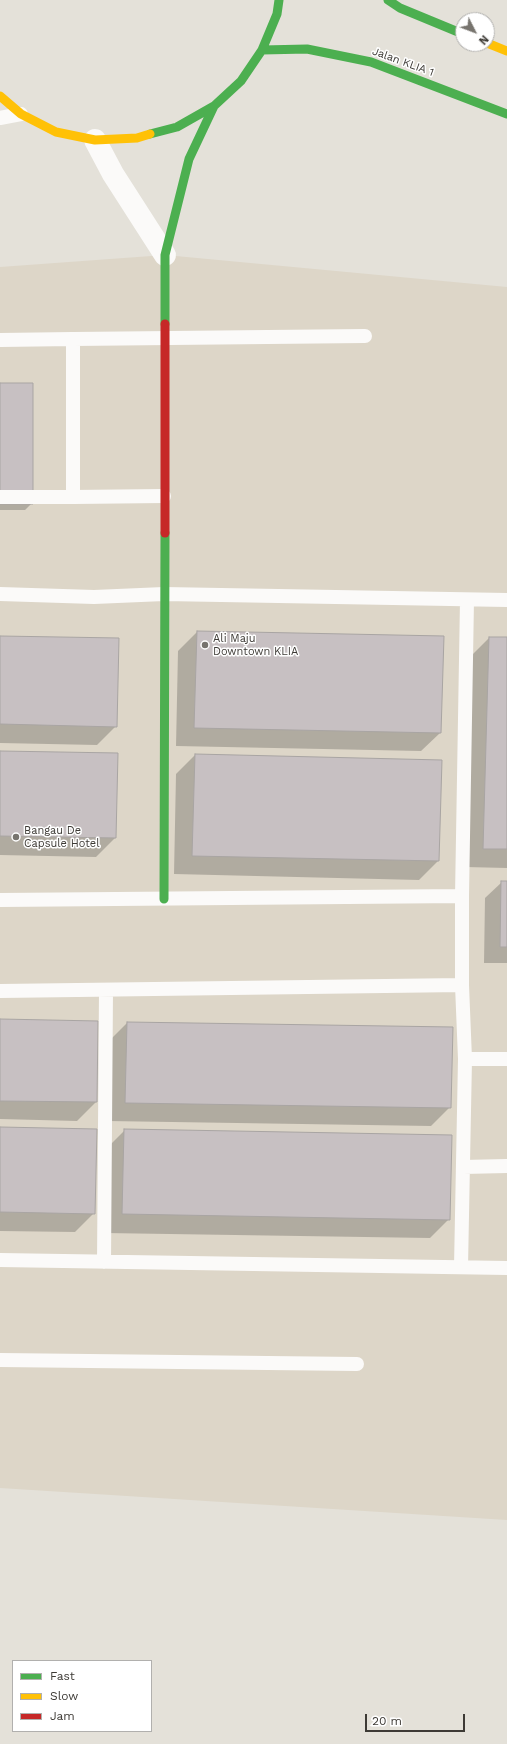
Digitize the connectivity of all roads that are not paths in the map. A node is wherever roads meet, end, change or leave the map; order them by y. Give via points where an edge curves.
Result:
1 (279, 0) edge
2 (388, 0) edge
3 (455, 31) edge
4 (495, 46) edge
5 (262, 50) junction
6 (507, 51) edge
7 (0, 96) edge
8 (214, 106) junction
9 (21, 114) junction
10 (507, 114) edge
11 (0, 118) edge
12 (95, 140) junction
13 (165, 255) junction
14 (365, 336) dead end
15 (73, 339) junction
16 (164, 339) junction
17 (0, 340) edge
18 (73, 496) junction
19 (164, 496) junction
20 (0, 497) edge
21 (0, 594) edge
22 (164, 594) junction
23 (467, 600) junction
24 (507, 600) edge
25 (462, 896) junction
26 (164, 899) junction
27 (0, 900) edge
28 (462, 985) junction
29 (0, 991) edge
30 (106, 991) junction
31 (466, 1059) junction
32 (507, 1059) edge
33 (507, 1166) edge
34 (463, 1167) junction
35 (0, 1260) edge
36 (104, 1262) junction
37 (460, 1267) junction
38 (507, 1268) edge
39 (0, 1360) edge
40 (357, 1364) dead end

1 - 5 street via 277,14
2 - 3 street via 400,8
4 - 6 street
5 - 8 street via 241,81
5 - 10 street, Jalan KLIA 1 via 307,49 371,62
7 - 9 street
8 - 12 street via 177,127 144,137
8 - 13 street via 189,159
9 - 11 lane
9 - 12 street via 56,132
12 - 13 street via 113,174
13 - 16 street
14 - 16 lane
15 - 16 lane
15 - 17 lane
15 - 18 lane
16 - 19 street
18 - 19 lane
18 - 20 lane
19 - 22 street
21 - 22 lane via 94,597
22 - 23 lane
22 - 26 street
23 - 24 lane
23 - 25 lane
25 - 26 lane
25 - 28 lane
26 - 27 lane
28 - 30 lane
28 - 31 lane
29 - 30 lane
30 - 36 lane
31 - 32 lane
31 - 34 lane
33 - 34 lane
34 - 37 lane
35 - 36 lane
36 - 37 lane
37 - 38 lane
39 - 40 lane

